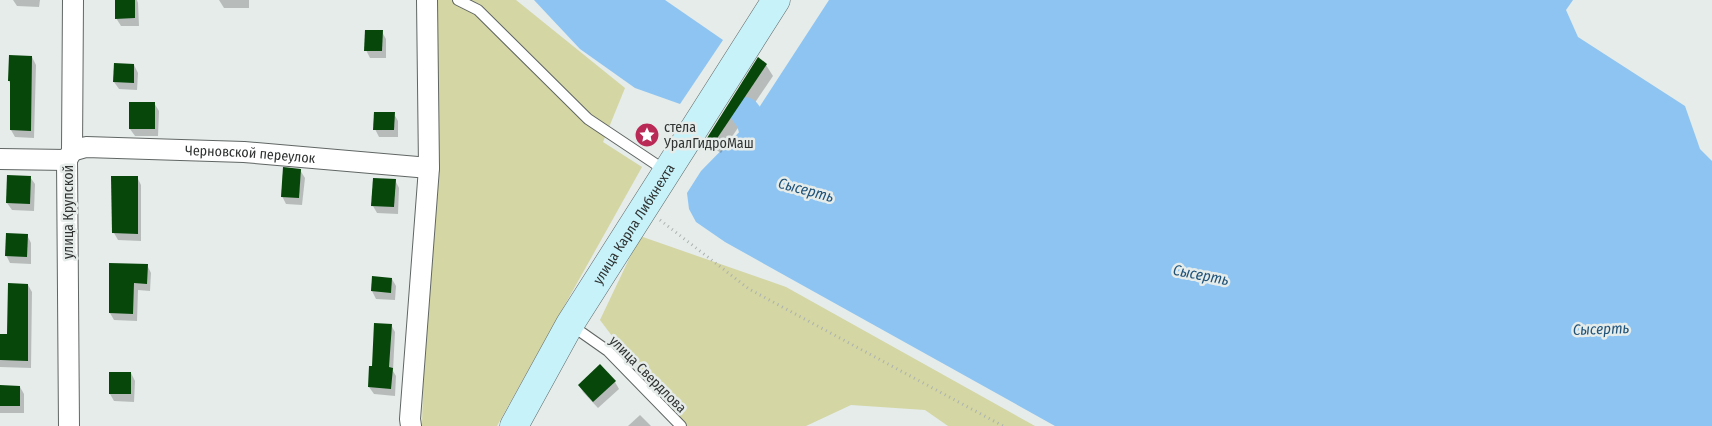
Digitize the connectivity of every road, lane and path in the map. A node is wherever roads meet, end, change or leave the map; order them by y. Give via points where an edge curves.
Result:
1 (73, 0) edge
2 (427, 0) edge
3 (458, 0) edge
4 (776, 0) edge
5 (69, 156) junction
6 (0, 159) edge
7 (429, 168) junction
8 (667, 172) junction
9 (644, 207) junction
10 (570, 324) junction
11 (69, 426) edge
12 (411, 426) edge
13 (514, 426) edge
14 (681, 426) edge
15 (1004, 426) edge

1 - 5 street, улица Крупской
2 - 7 street
3 - 8 lane via 478,10 588,119
4 - 8 street, улица Карла Либкнехта
5 - 6 street, Черновской переулок
5 - 7 street, Черновской переулок via 86,147 244,152
5 - 11 street, улица Крупской
7 - 12 street
8 - 9 street, улица Карла Либкнехта
9 - 10 street, улица Карла Либкнехта
9 - 15 path via 749,289
10 - 13 street, улица Карла Либкнехта
10 - 14 lane, улица Свердлова via 608,351

